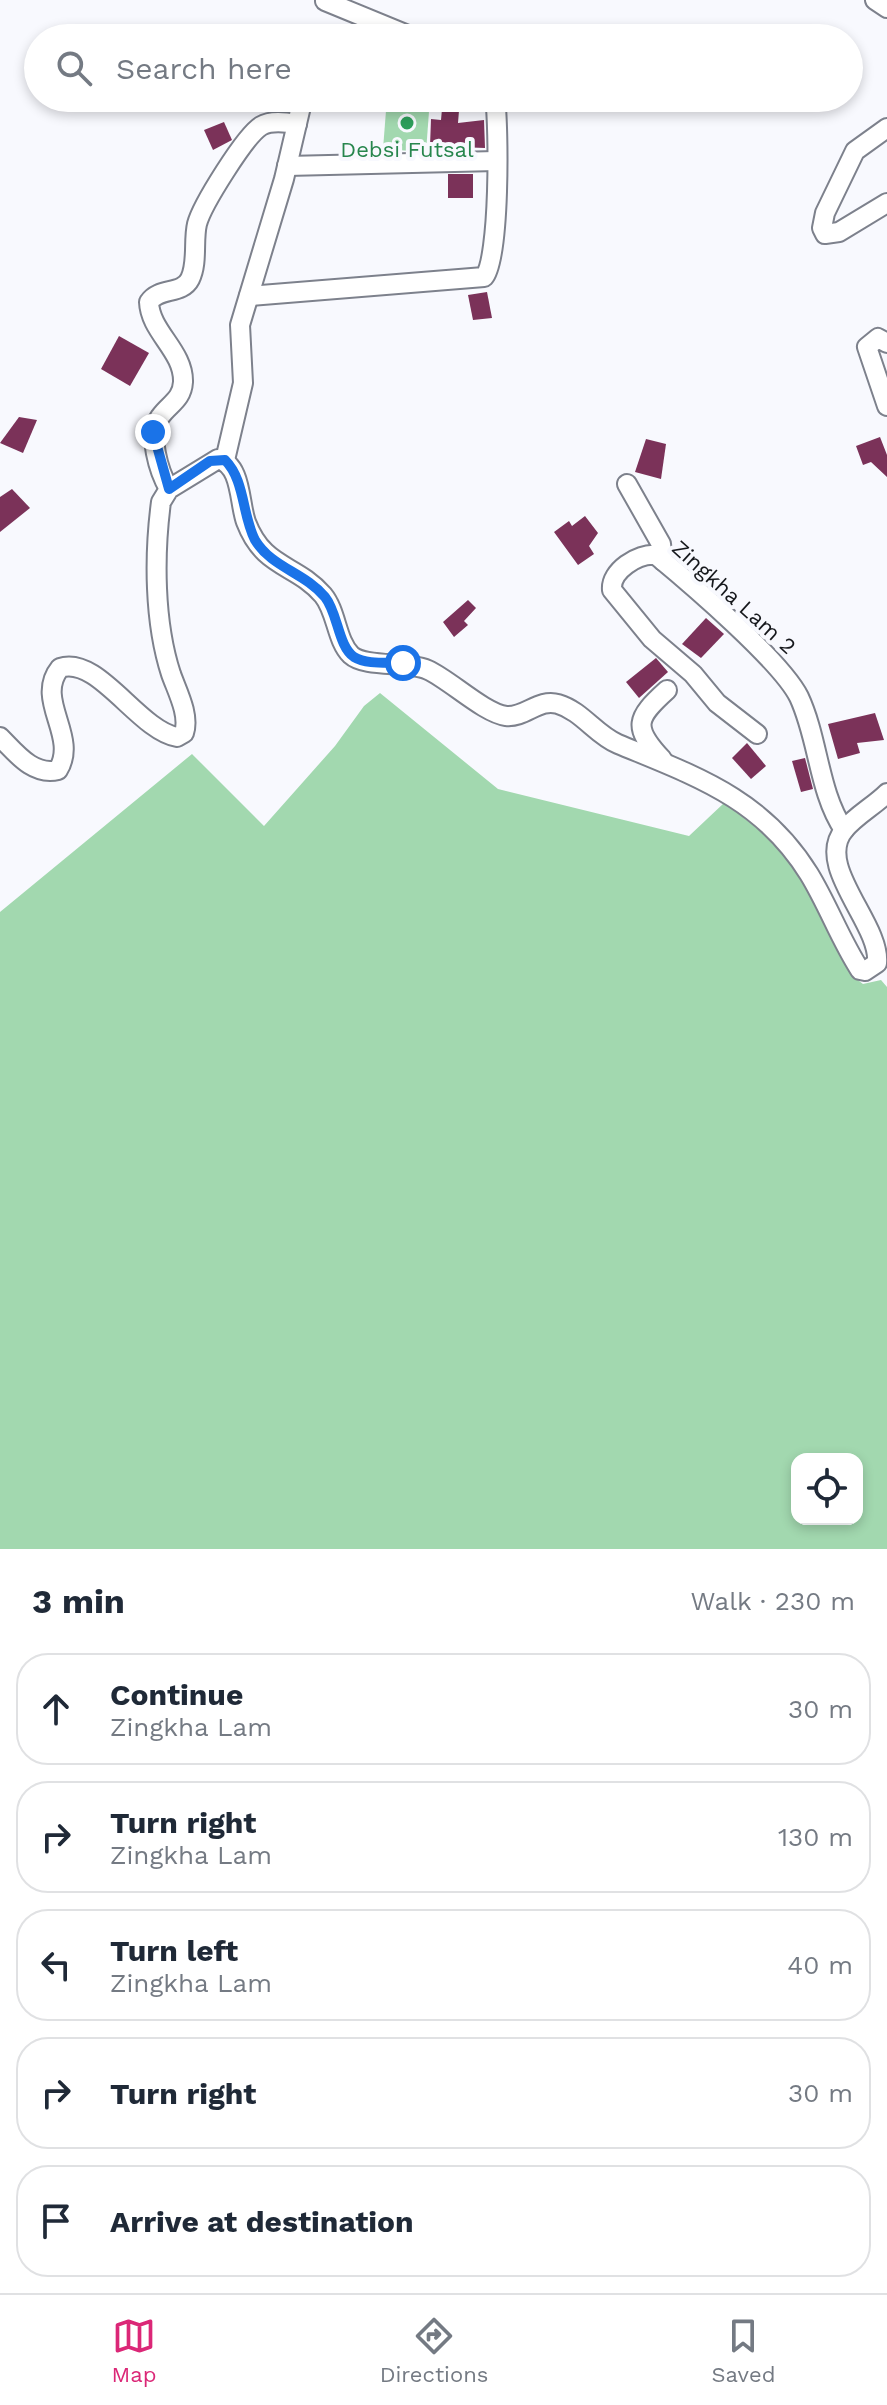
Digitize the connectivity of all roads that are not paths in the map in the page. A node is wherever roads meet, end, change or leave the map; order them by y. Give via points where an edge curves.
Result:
1 (875, 0) edge
2 (325, 1) edge
3 (887, 8) edge
4 (381, 24) edge
5 (300, 112) edge
6 (495, 112) edge
7 (297, 124) junction
8 (887, 128) edge
9 (496, 161) junction
10 (287, 166) junction
11 (887, 203) edge
12 (249, 296) junction
13 (887, 343) edge
14 (887, 406) edge
15 (225, 460) junction
16 (627, 484) dead end
17 (169, 489) junction
18 (663, 561) junction
19 (667, 690) dead end
20 (757, 734) dead end
21 (0, 737) edge
22 (666, 764) junction
23 (887, 793) edge
24 (844, 830) junction

1 - 3 street
2 - 4 street
5 - 7 street
6 - 9 street
7 - 10 street
7 - 17 street via 272,122 254,132 203,208 190,280 149,302 183,374 179,397 158,418 153,432
8 - 11 street via 855,151 822,228 825,234 839,232
9 - 10 street
9 - 12 street via 492,262 484,277
10 - 12 street
12 - 15 street via 239,337 243,383
13 - 14 street via 878,338 867,347
15 - 17 street via 210,461
15 - 22 street via 256,541 270,560 323,595 351,655 420,666 501,715 555,703 582,716 613,742
16 - 18 street via 661,544
17 - 21 street via 160,510 158,592 166,657 185,713 184,733 177,737 154,729 94,676 65,666 51,687 66,747 58,770 29,764
18 - 20 street, Zingkha Lam 2 via 651,554 639,556 615,576 612,590 717,703
18 - 24 street, Zingkha Lam 2 via 788,678 812,734 832,812
19 - 22 street via 640,724 641,735
22 - 24 street via 720,788 762,815 815,884 851,956 865,971 877,963 876,945 840,871 836,844
23 - 24 street

